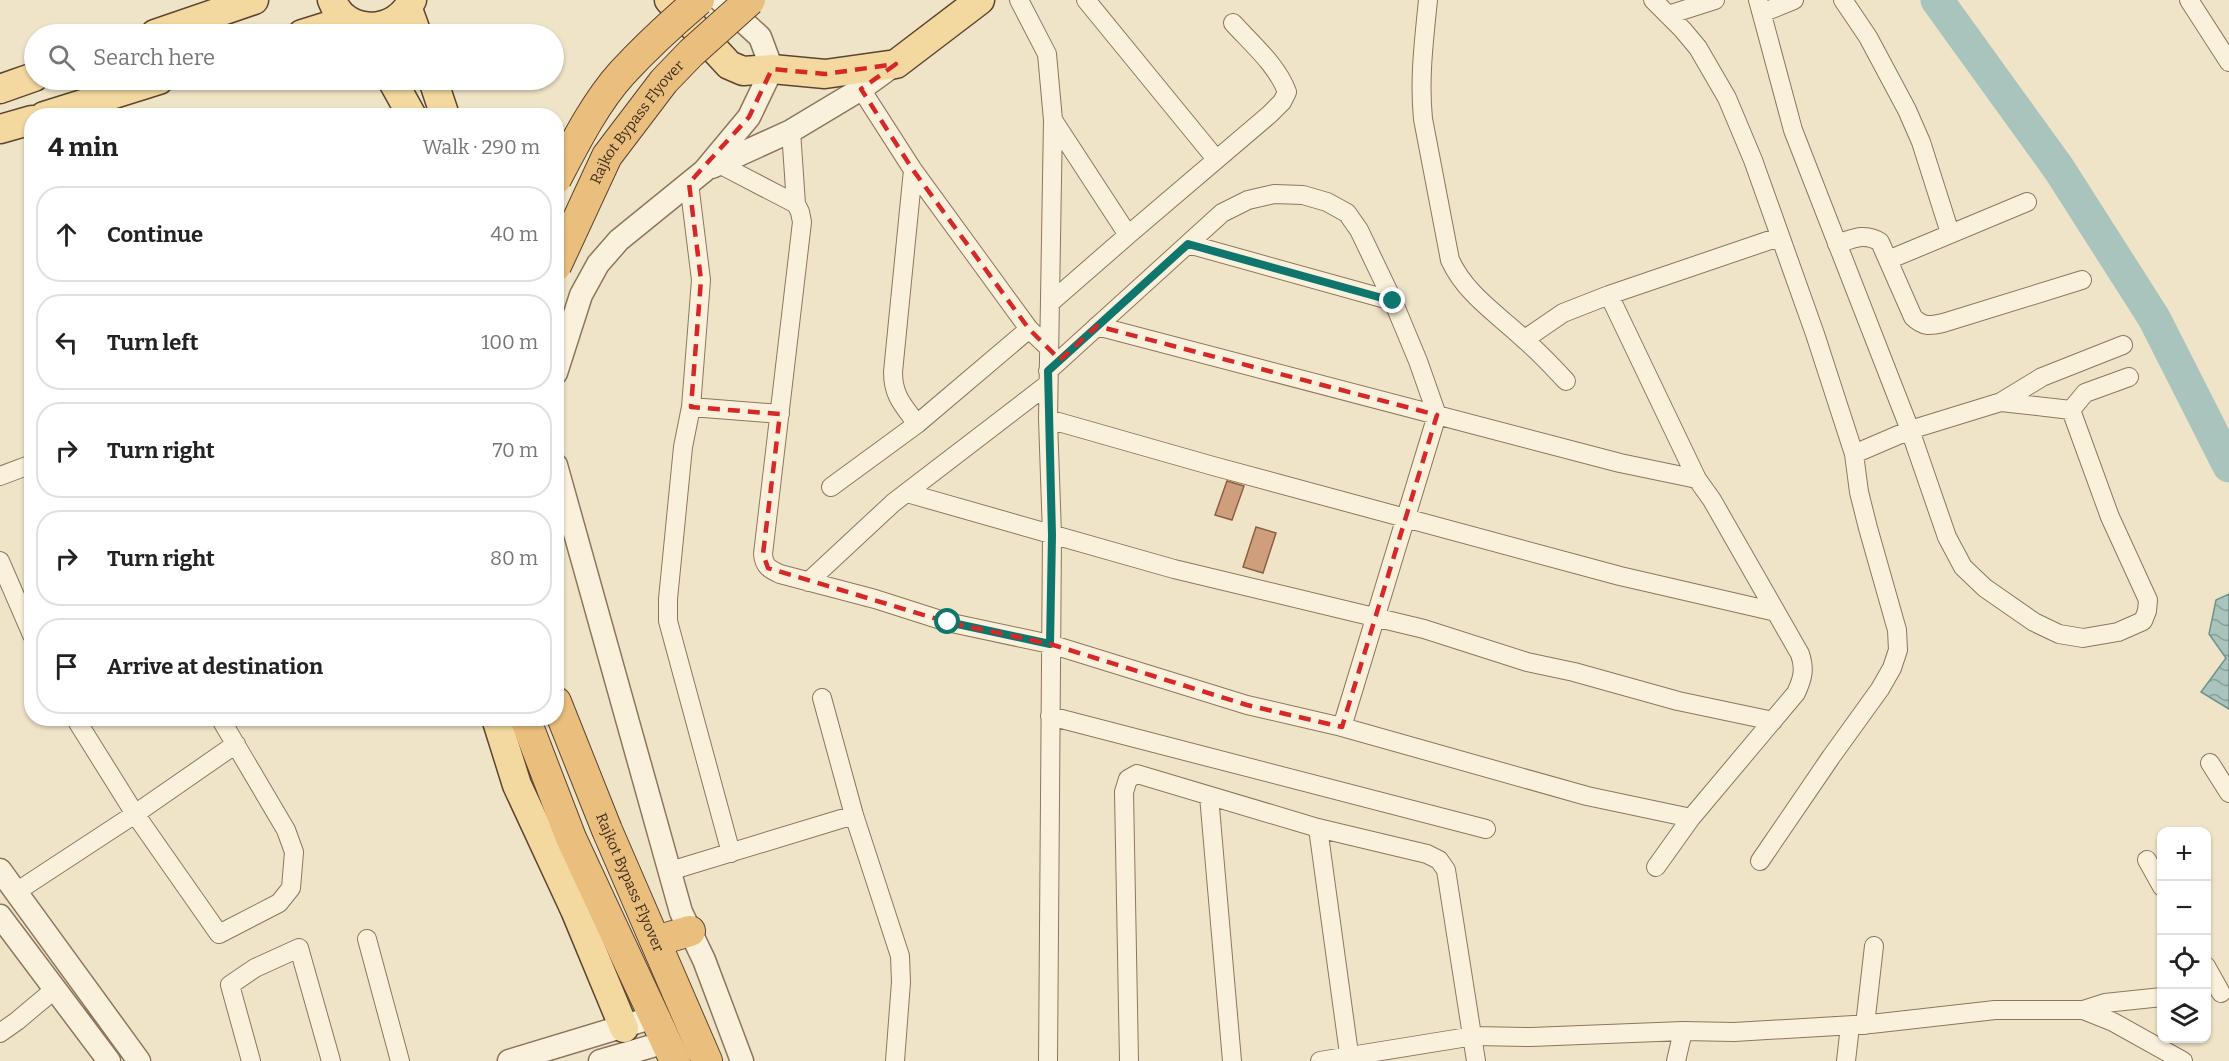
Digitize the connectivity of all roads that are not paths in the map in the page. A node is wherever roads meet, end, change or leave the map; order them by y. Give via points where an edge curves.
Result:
1 (254, 0) edge
2 (669, 0) edge
3 (699, 0) edge
4 (720, 0) edge
5 (750, 0) edge
6 (980, 0) edge
7 (1019, 0) edge
8 (1086, 0) edge
9 (1428, 0) edge
10 (1653, 0) edge
11 (1715, 0) edge
12 (1794, 0) edge
13 (1843, 0) edge
14 (2189, 0) edge
15 (1760, 6) edge
16 (412, 14) edge
17 (1668, 15) junction
18 (351, 20) edge
19 (1233, 23) dead end
20 (184, 24) edge
21 (366, 24) edge
22 (386, 24) edge
23 (2229, 62) edge
24 (896, 64) junction
25 (772, 69) junction
26 (24, 81) edge
27 (0, 89) edge
28 (861, 89) junction
29 (127, 90) edge
30 (398, 90) edge
31 (436, 90) edge
32 (70, 108) edge
33 (408, 108) edge
34 (442, 108) edge
35 (1053, 120) junction
36 (24, 122) edge
37 (0, 129) edge
38 (791, 131) junction
39 (1216, 159) junction
40 (564, 164) edge
41 (913, 170) junction
42 (704, 172) junction
43 (2027, 202) dead end
44 (796, 204) junction
45 (1950, 233) junction
46 (1128, 235) junction
47 (1779, 237) junction
48 (1188, 244) junction
49 (1837, 244) junction
50 (564, 249) edge
51 (1887, 260) junction
52 (2082, 280) dead end
53 (1609, 295) junction
54 (1393, 301) junction
55 (1050, 303) junction
56 (1097, 326) junction
57 (1029, 329) junction
58 (1525, 339) junction
59 (2123, 345) dead end
60 (564, 348) edge
61 (1049, 348) junction
62 (2129, 377) dead end
63 (1048, 378) junction
64 (1566, 381) dead end
65 (2001, 402) junction
66 (691, 407) junction
67 (2071, 410) junction
68 (780, 414) junction
69 (1437, 415) junction
70 (1048, 419) junction
71 (917, 424) junction
72 (1910, 430) junction
73 (1854, 454) junction
74 (24, 467) edge
75 (0, 476) edge
76 (1697, 479) junction
77 (831, 487) dead end
78 (907, 493) junction
79 (564, 494) edge
80 (1406, 517) junction
81 (1052, 535) junction
82 (0, 561) edge
83 (808, 582) junction
84 (1776, 612) junction
85 (24, 616) edge
86 (1374, 617) junction
87 (1050, 644) junction
88 (822, 698) dead end
89 (1050, 716) junction
90 (564, 721) edge
91 (1773, 721) junction
92 (80, 726) edge
93 (225, 726) edge
94 (499, 726) edge
95 (528, 726) edge
96 (1342, 727) junction
97 (236, 744) junction
98 (2210, 763) dead end
99 (2229, 793) edge
100 (1209, 796) junction
101 (135, 814) junction
102 (854, 815) junction
103 (1691, 818) junction
104 (1318, 828) junction
105 (1486, 829) dead end
106 (731, 853) junction
107 (2147, 860) dead end
108 (1760, 861) dead end
109 (1656, 867) dead end
110 (0, 870) edge
111 (670, 872) junction
112 (2159, 881) edge
113 (16, 892) junction
114 (0, 916) edge
115 (690, 931) junction
116 (367, 939) dead end
117 (656, 941) junction
118 (1874, 946) dead end
119 (2211, 976) edge
120 (54, 990) junction
121 (2219, 993) edge
122 (2157, 997) edge
123 (2083, 1010) junction
124 (1858, 1025) junction
125 (1683, 1031) junction
126 (0, 1033) edge
127 (1474, 1036) junction
128 (665, 1040) edge
129 (633, 1046) edge
130 (1349, 1059) edge
131 (108, 1061) edge
132 (139, 1061) edge
133 (251, 1061) edge
134 (331, 1061) edge
135 (400, 1061) edge
136 (509, 1061) edge
137 (600, 1061) edge
138 (707, 1061) edge
139 (742, 1061) edge
140 (895, 1061) edge
141 (1048, 1061) edge
142 (1129, 1061) edge
143 (1232, 1061) edge
144 (1320, 1061) edge
145 (1476, 1061) edge
146 (1676, 1061) edge
147 (1846, 1061) edge
148 (2183, 1061) edge

1 - 20 main road
2 - 25 main road via 729,64 742,71
3 - 40 highway, bridge via 621,75
4 - 25 street via 760,37
5 - 50 highway, Rajkot Bypass Flyover, bridge via 664,81 607,156
6 - 24 main road
7 - 35 street via 1047,54
8 - 39 street
9 - 58 street via 1421,98 1450,260 1466,287
10 - 17 street
11 - 17 street
12 - 15 street
13 - 45 street via 1868,37 1907,110
14 - 23 street
15 - 49 street via 1793,130
16 - 22 main road
17 - 47 street via 1698,48 1727,98
18 - 21 main road
19 - 39 street via 1275,70 1287,92 1270,114
24 - 25 main road via 825,74
24 - 28 street
25 - 42 street via 749,117
26 - 27 main road
28 - 38 street
28 - 41 street
29 - 32 main road
30 - 33 main road
31 - 34 main road
35 - 46 street
35 - 55 street
36 - 37 main road
38 - 42 street
38 - 44 street
39 - 46 street
41 - 57 street
41 - 71 street via 893,385 896,396
42 - 44 street
42 - 60 street via 619,240 598,264 581,295
42 - 66 street
43 - 45 street
44 - 68 street via 802,222
45 - 51 street
46 - 55 street
47 - 53 street
47 - 73 street
48 - 54 street
48 - 54 street via 1222,213 1248,200 1274,194 1303,195 1347,213
48 - 56 street
49 - 51 street via 1872,237 1880,242
49 - 72 street
51 - 52 street via 1913,317 1921,325 1930,326
53 - 58 street via 1563,313
53 - 76 street
54 - 69 street
55 - 61 street
56 - 63 street
56 - 69 street
57 - 61 street
57 - 71 street
58 - 64 street
59 - 65 street via 2042,377
61 - 63 street
62 - 67 street via 2085,393
63 - 70 street
63 - 78 street
65 - 67 street
65 - 72 street
66 - 68 street
66 - 106 street via 683,447 668,621
67 - 72 street via 2110,517 2148,600 2143,621 2118,632 2083,638 2059,634 2034,622 1985,588 1963,567 1947,537
68 - 83 street via 764,562 780,574
69 - 76 street
69 - 80 street
70 - 80 street
70 - 81 street
71 - 77 street
72 - 73 street
73 - 108 street via 1859,492 1897,630 1898,650 1880,689
74 - 75 street
76 - 84 street
78 - 81 street
78 - 83 street
79 - 111 street
80 - 84 street via 1620,576
80 - 86 street
81 - 86 street
81 - 87 street
82 - 85 street
83 - 87 street via 948,622
84 - 91 street via 1800,654 1804,676 1796,693
86 - 91 street via 1527,662
86 - 96 street
87 - 89 street
87 - 96 street via 1247,705
88 - 102 street
89 - 105 street
89 - 141 street
90 - 117 highway, Rajkot Bypass Flyover
91 - 103 street
92 - 101 street
93 - 97 street
94 - 129 main road via 517,785
95 - 128 highway via 571,838
96 - 103 street via 1587,796
97 - 101 street
97 - 101 street via 286,830 294,852 291,888 279,903 219,934
98 - 99 street
100 - 104 street
100 - 142 street via 1144,775 1128,779 1125,792
100 - 143 street
101 - 113 street
102 - 106 street
102 - 140 street via 900,956
103 - 109 street
104 - 127 street via 1439,860 1446,870
104 - 130 street
106 - 111 street
107 - 112 street
110 - 113 street
111 - 115 street
113 - 132 street
114 - 120 street
115 - 117 highway
115 - 139 street
116 - 135 street
117 - 138 highway, Rajkot Bypass Flyover
118 - 124 street
119 - 121 street
120 - 126 street
120 - 131 street
122 - 123 street
123 - 124 street via 1995,1010
123 - 148 street
124 - 125 street
124 - 147 street
125 - 127 street
125 - 146 street
127 - 130 street
127 - 145 street
128 - 129 street
129 - 136 street
129 - 137 street
130 - 144 street
133 - 134 street via 230,985 255,968 299,948

